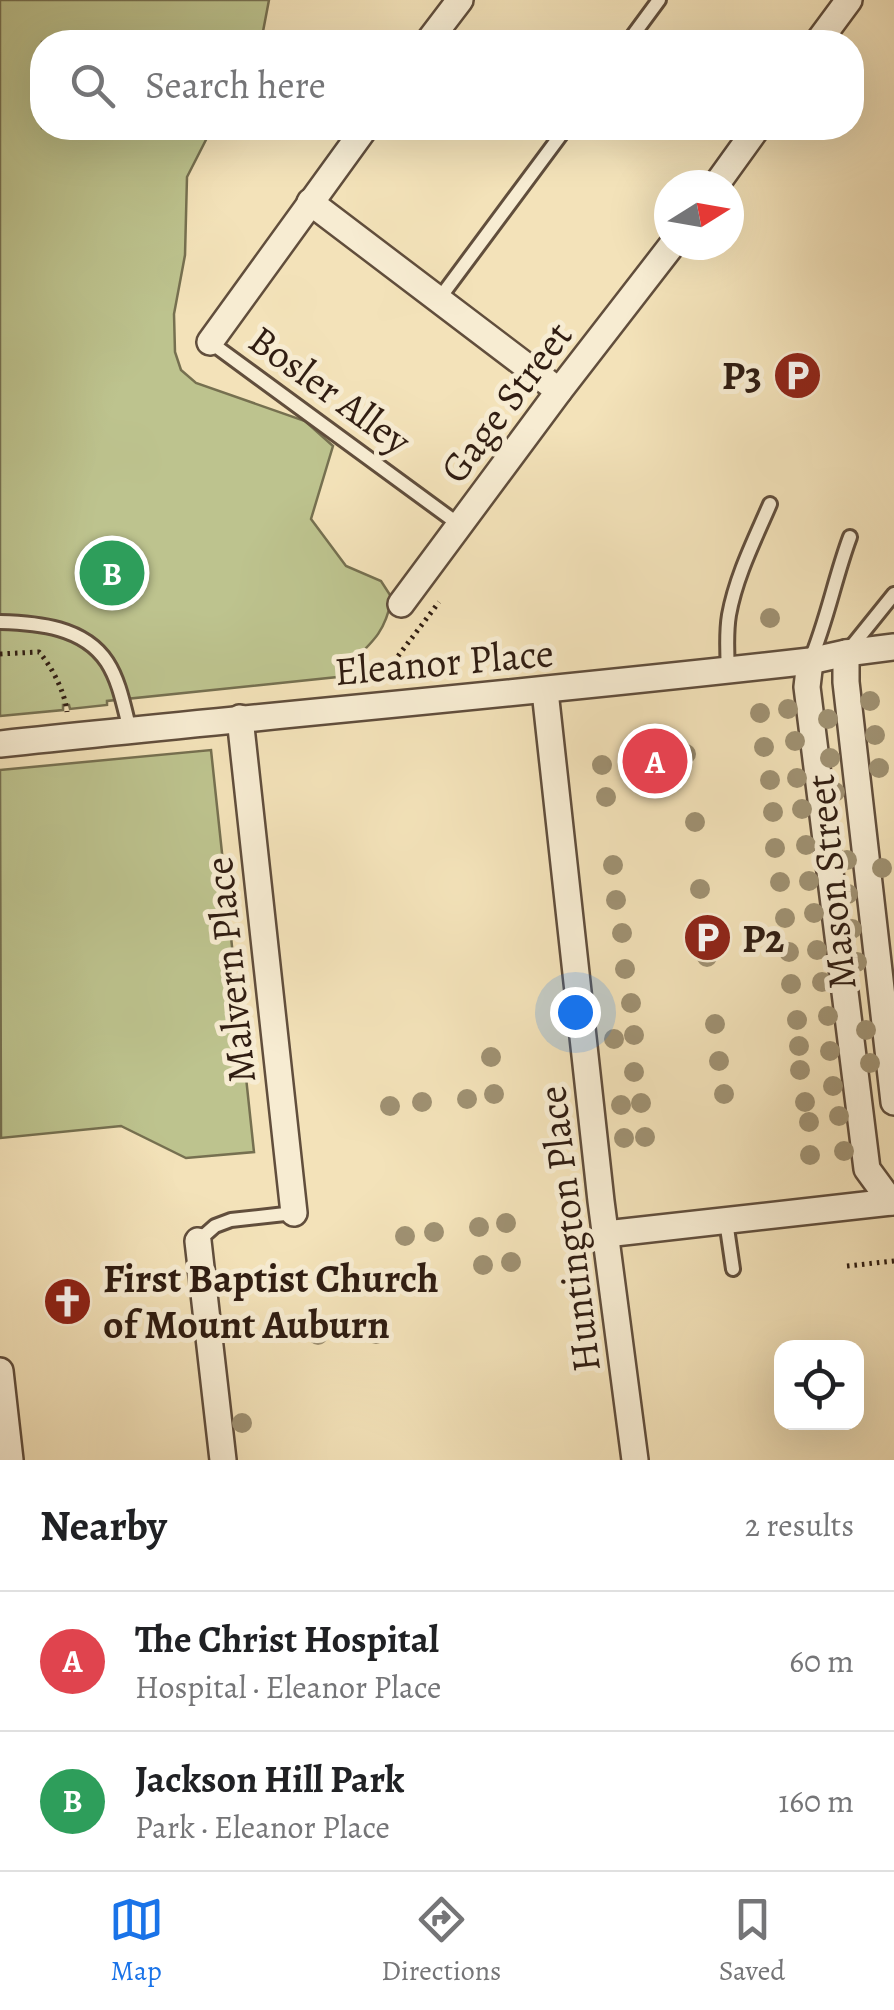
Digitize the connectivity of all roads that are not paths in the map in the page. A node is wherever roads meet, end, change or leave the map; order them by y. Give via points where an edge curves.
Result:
1 (460, 0) edge
2 (660, 0) edge
3 (849, 0) edge
4 (437, 30) edge
5 (637, 30) edge
6 (827, 30) edge
7 (356, 140) edge
8 (557, 140) edge
9 (748, 140) edge
10 (727, 170) edge
11 (310, 202) junction
12 (660, 260) edge
13 (439, 299) junction
14 (210, 342) joint
15 (559, 391) junction
16 (770, 504) dead end
17 (460, 526) junction
18 (850, 537) dead end
19 (894, 594) edge
20 (401, 604) dead end
21 (0, 622) edge
22 (894, 647) edge
23 (846, 653) junction
24 (810, 660) junction
25 (728, 670) junction
26 (545, 690) junction
27 (240, 718) junction
28 (130, 730) junction
29 (0, 744) edge
30 (894, 1102) edge
31 (893, 1205) edge
32 (294, 1213) joint
33 (726, 1221) junction
34 (606, 1234) junction
35 (198, 1242) joint
36 (733, 1269) dead end
37 (0, 1371) edge
38 (10, 1460) edge
39 (223, 1460) edge
40 (634, 1460) edge

1 - 4 street
2 - 5 lane
3 - 6 street
7 - 11 street
8 - 13 lane
9 - 10 street
11 - 13 street
11 - 14 street
12 - 15 street, Gage Street
13 - 15 street
14 - 17 lane, Bosler Alley
15 - 17 street, Gage Street
16 - 25 lane via 729,614
17 - 20 street, Gage Street
18 - 24 lane
19 - 23 lane
21 - 28 lane via 32,622 88,642 107,662
22 - 23 street, Eleanor Place
23 - 24 street, Eleanor Place
23 - 30 street, Mason Street
24 - 25 street, Eleanor Place
24 - 31 street, Mason Street via 867,1169
25 - 26 street, Eleanor Place
26 - 27 street, Eleanor Place
26 - 34 street, Huntington Place
27 - 28 street, Eleanor Place
27 - 32 street, Malvern Place
28 - 29 street, Eleanor Place
31 - 33 street
32 - 35 lane via 231,1220
33 - 34 street
33 - 36 lane
34 - 40 street, Huntington Place
35 - 39 street
37 - 38 street

